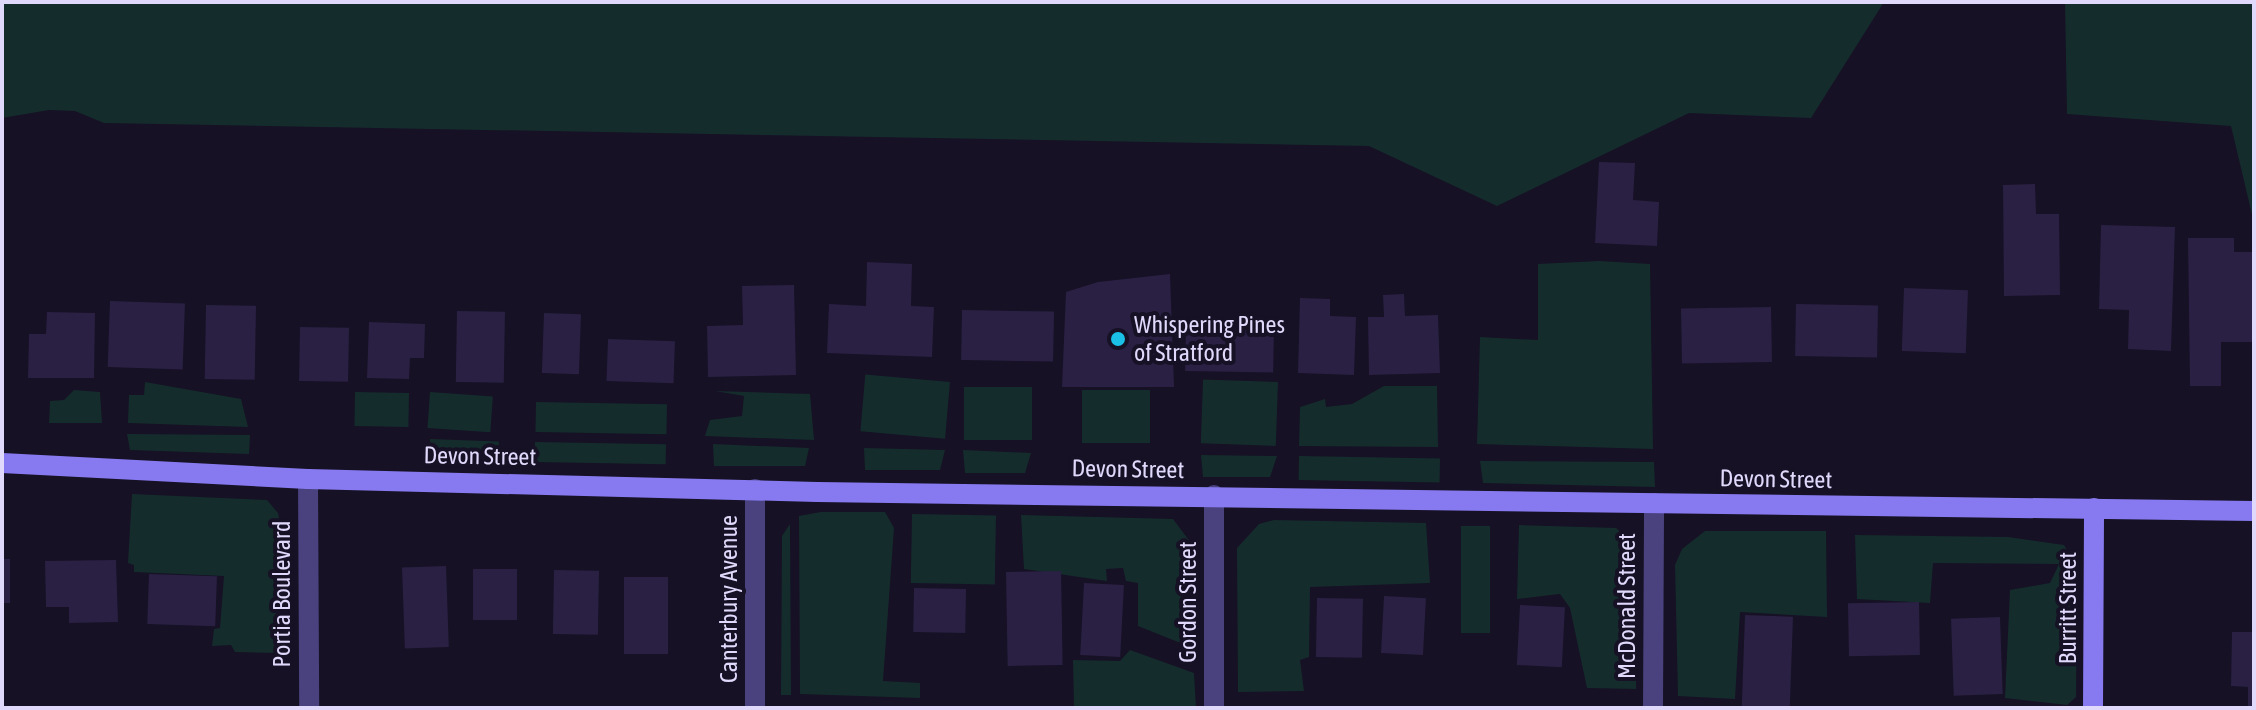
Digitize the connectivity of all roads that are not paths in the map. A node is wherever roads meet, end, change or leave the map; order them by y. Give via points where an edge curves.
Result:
1 (2, 463) edge
2 (308, 479) junction
3 (755, 489) junction
4 (1214, 495) junction
5 (1654, 503) junction
6 (2094, 508) junction
7 (2254, 511) edge
8 (309, 708) edge
9 (755, 708) edge
10 (1214, 708) edge
11 (1653, 708) edge
12 (2093, 708) edge

1 - 2 street, Devon Street
2 - 3 street, Devon Street
2 - 8 street, Portia Boulevard
3 - 4 street, Devon Street
3 - 9 street, Canterbury Avenue
4 - 5 street, Devon Street
4 - 10 street, Gordon Street
5 - 6 street, Devon Street
5 - 11 street, McDonald Street
6 - 7 street, Devon Street
6 - 12 street, Burritt Street

